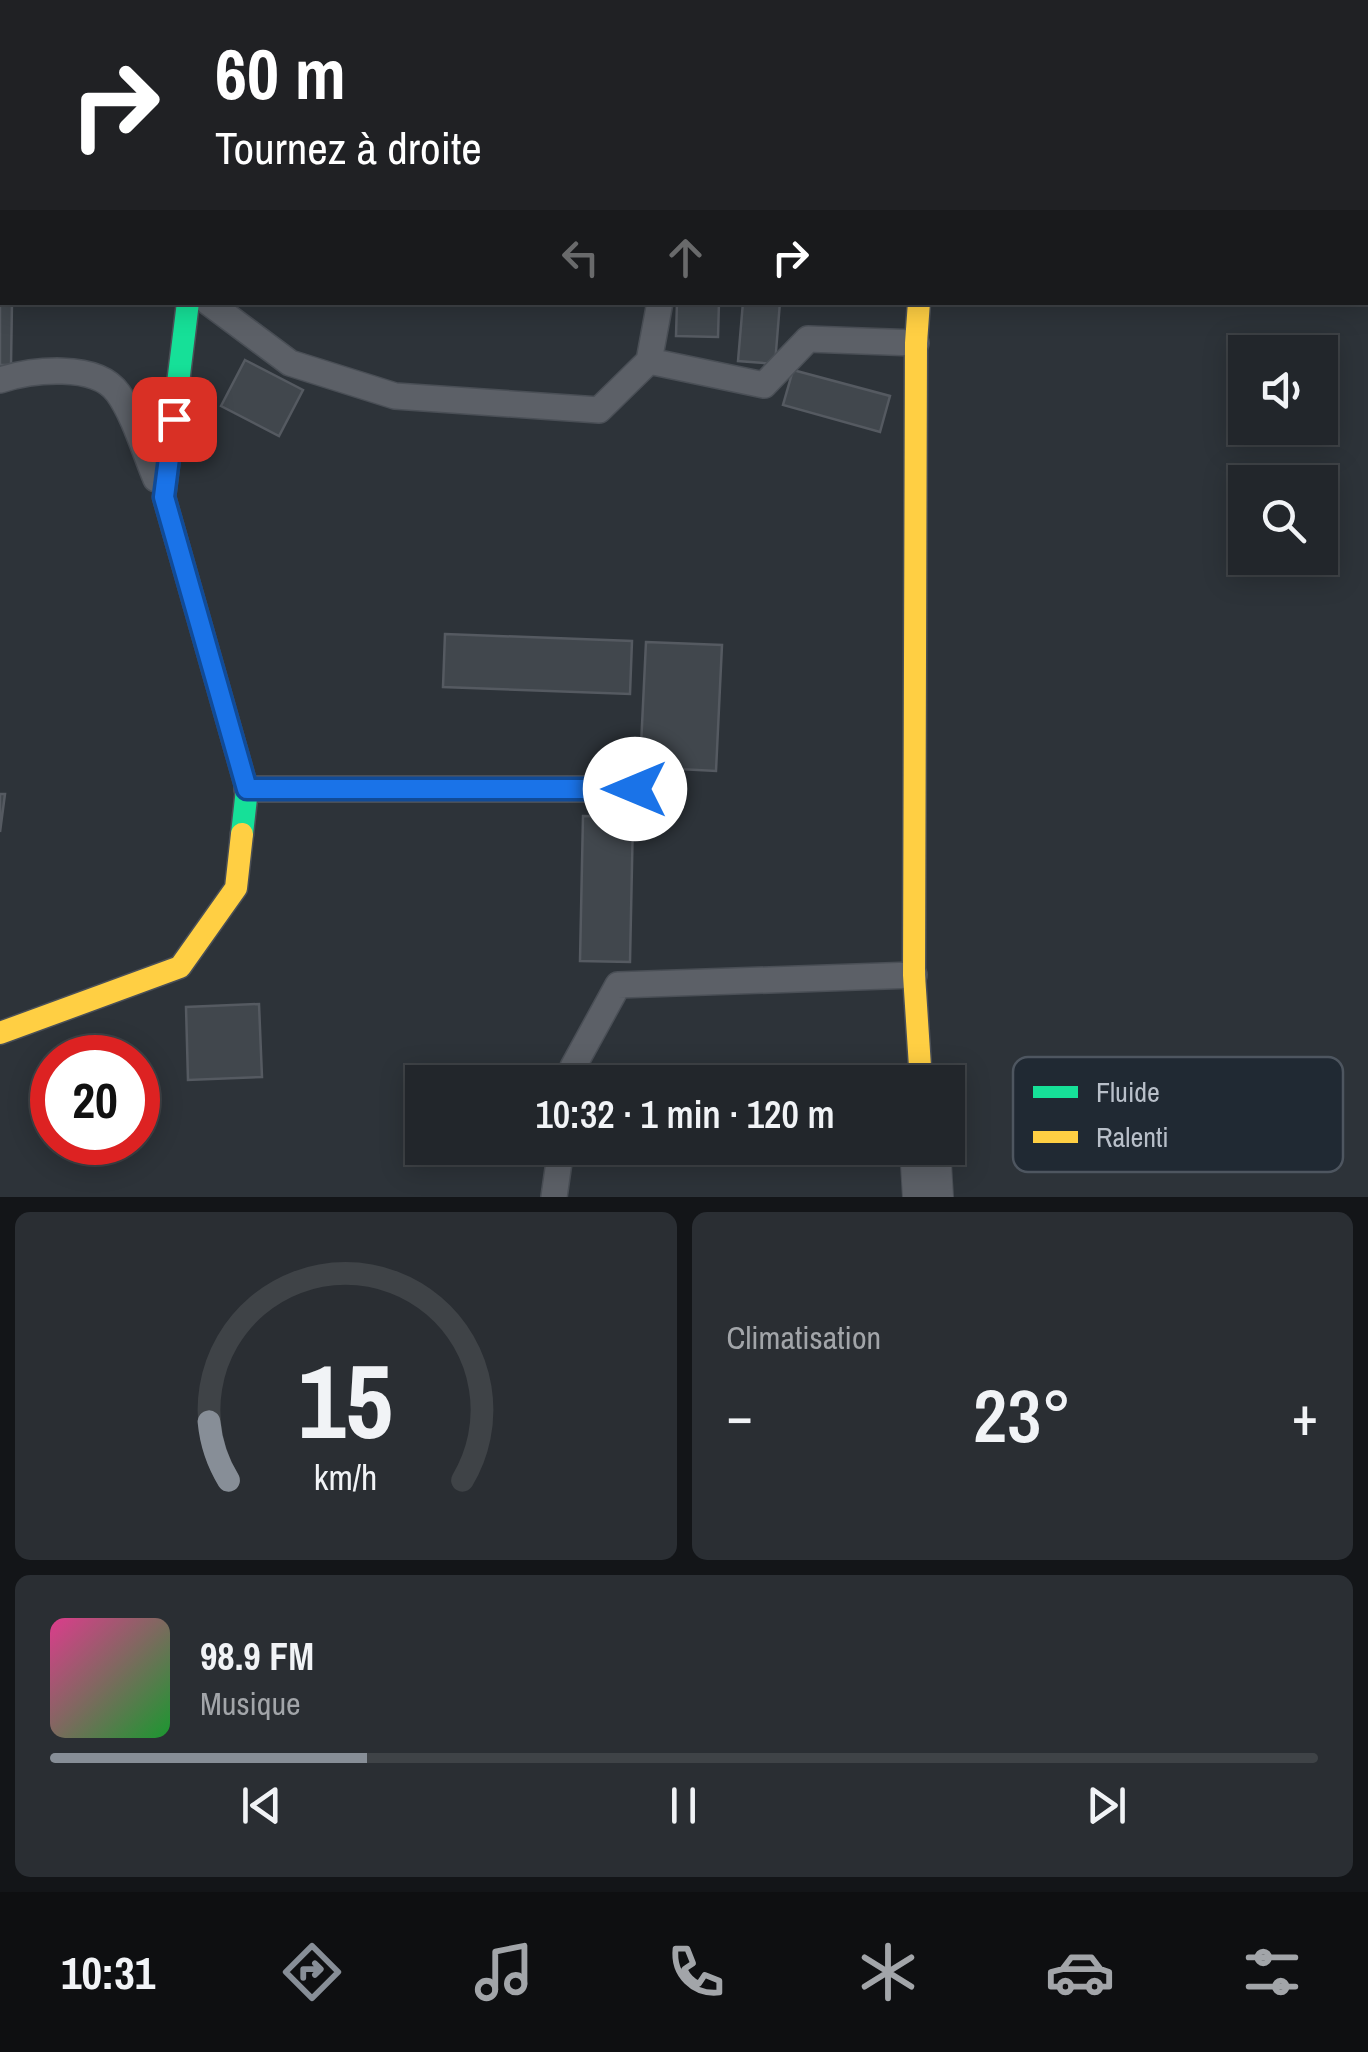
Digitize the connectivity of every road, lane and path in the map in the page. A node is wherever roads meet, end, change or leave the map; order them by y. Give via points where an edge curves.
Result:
1 (188, 305) edge
2 (212, 305) edge
3 (660, 305) edge
4 (919, 305) edge
5 (916, 343) junction
6 (650, 362) junction
7 (0, 380) edge
8 (164, 497) junction
9 (247, 789) junction
10 (635, 789) dead end
11 (914, 975) junction
12 (0, 1034) edge
13 (574, 1065) edge
14 (920, 1065) edge
15 (559, 1165) edge
16 (926, 1165) edge
17 (554, 1197) edge
18 (928, 1197) edge

1 - 8 street
2 - 6 lane via 290,363 396,396 599,410
3 - 6 lane
4 - 5 street
5 - 6 lane via 808,339 764,385
5 - 11 street
7 - 8 lane via 81,371 116,390
8 - 9 street
9 - 10 lane
9 - 12 street via 236,888 180,967
11 - 13 lane via 618,985
11 - 14 street
15 - 17 lane
16 - 18 street

